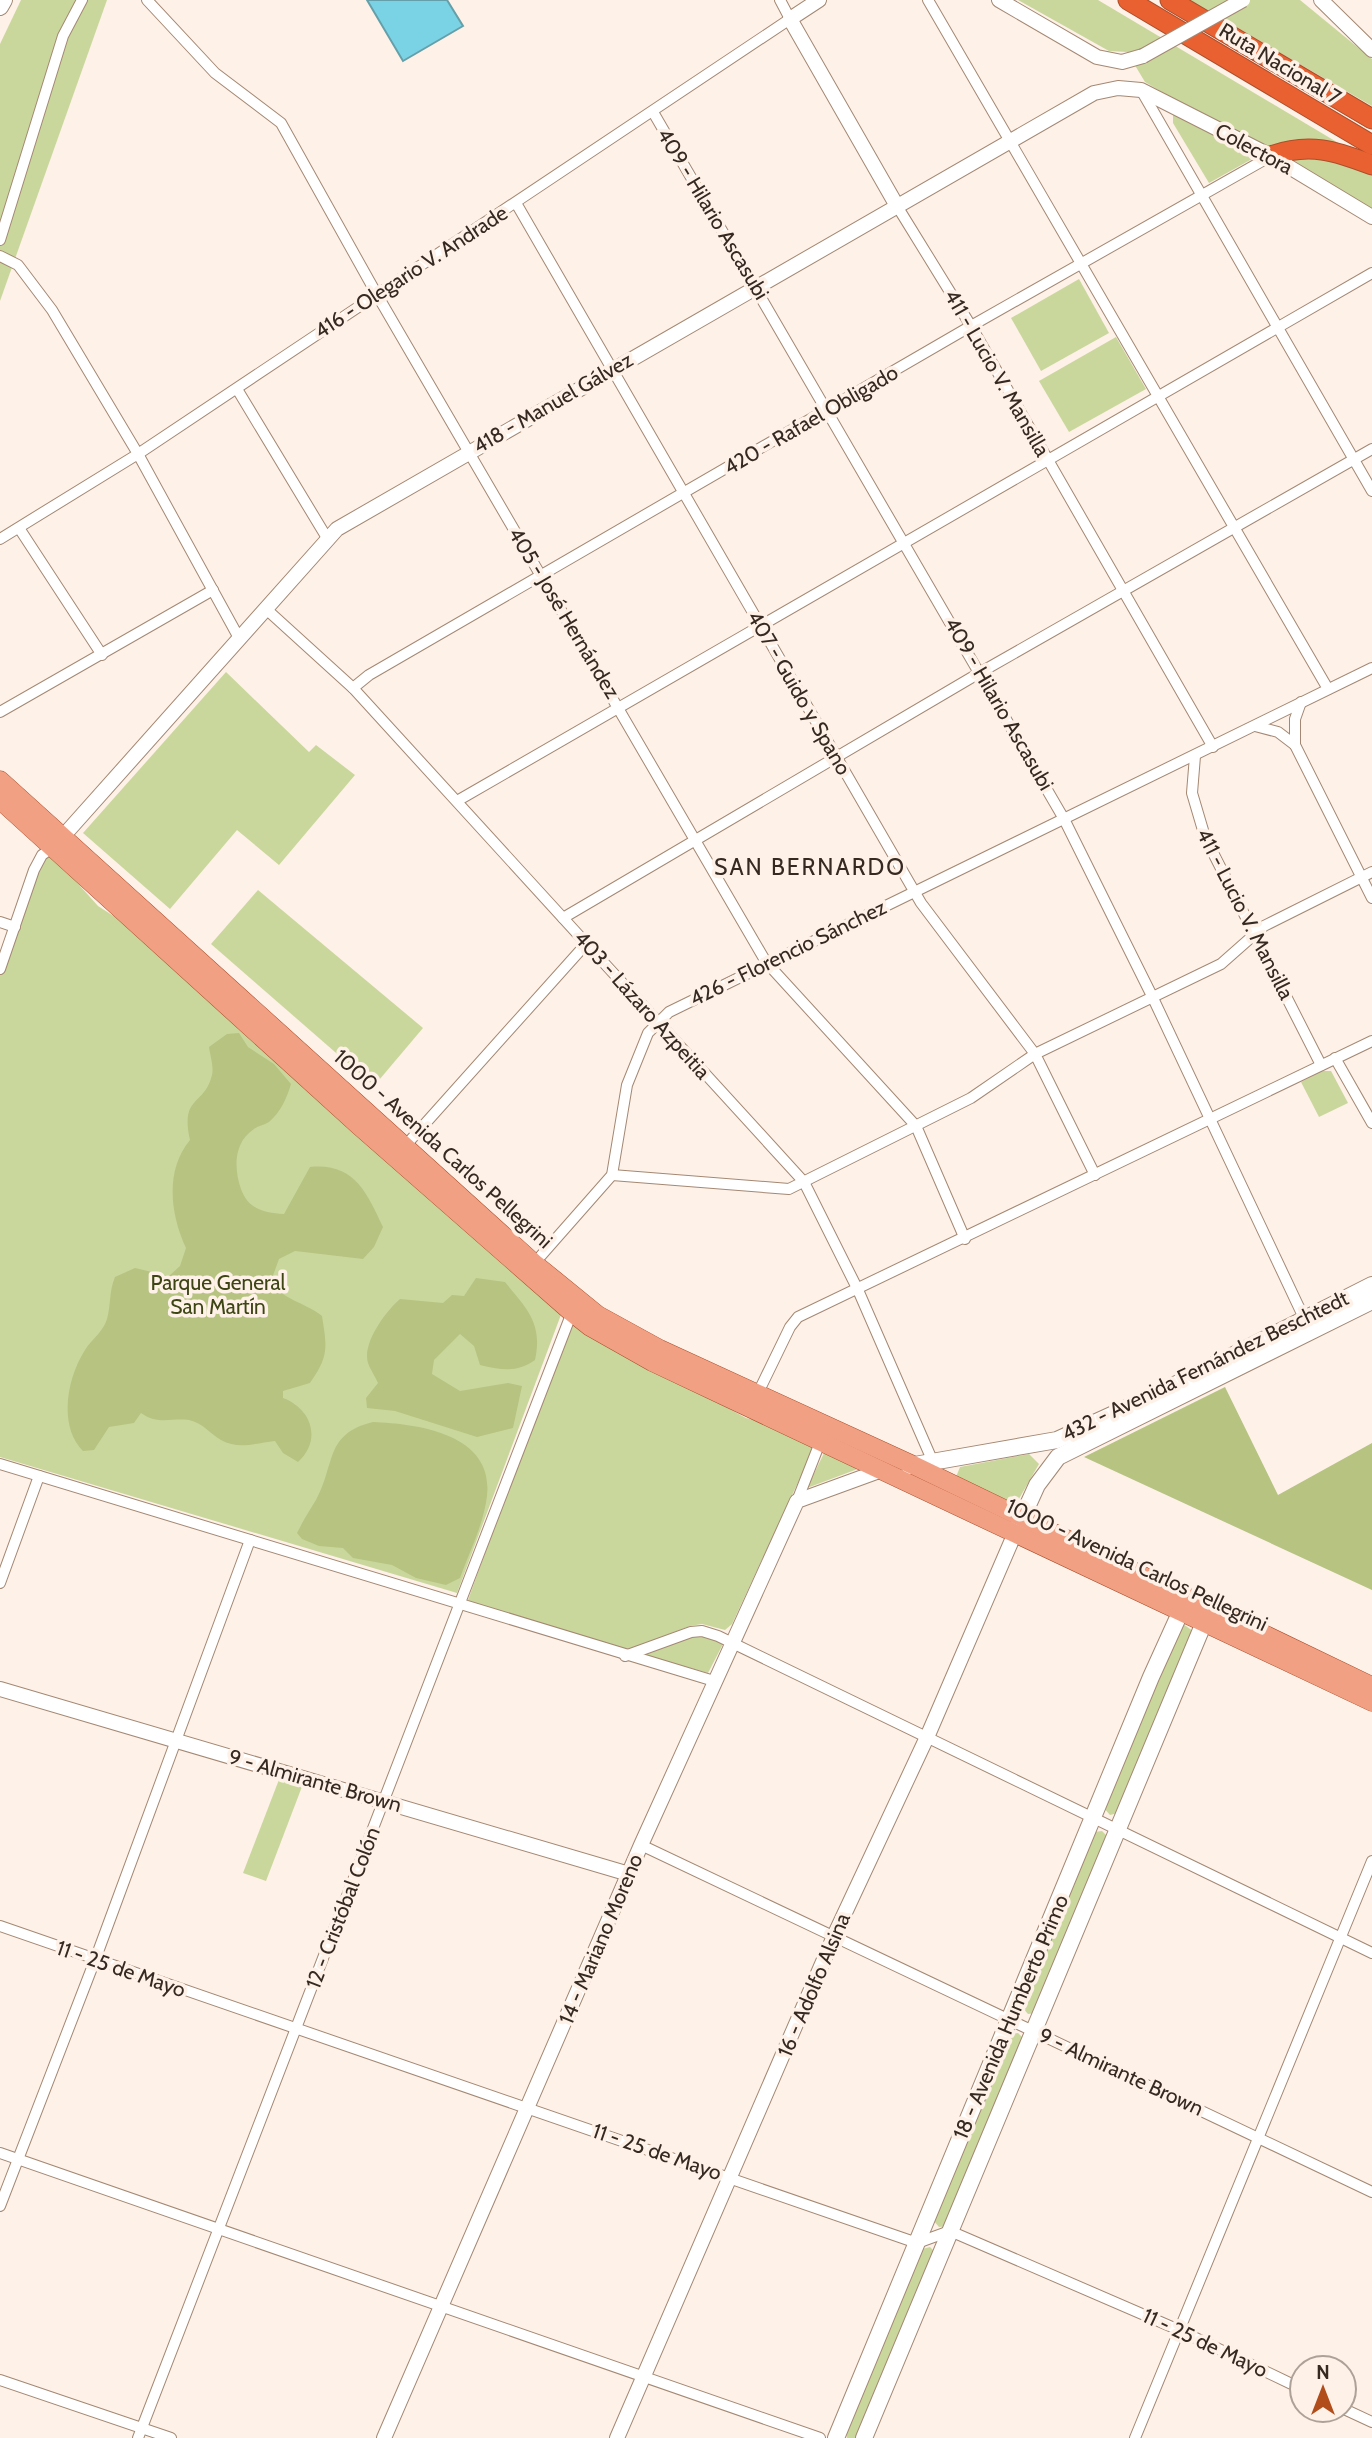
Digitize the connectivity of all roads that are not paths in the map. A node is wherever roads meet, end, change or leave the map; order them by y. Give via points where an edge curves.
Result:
1 (4, 0) edge
2 (82, 0) edge
3 (147, 0) edge
4 (780, 0) edge
5 (819, 0) edge
6 (928, 0) edge
7 (999, 0) edge
8 (1128, 0) edge
9 (1170, 0) edge
10 (1243, 0) edge
11 (1321, 0) edge
12 (0, 7) edge
13 (790, 19) junction
14 (1372, 50) edge
15 (1137, 89) junction
16 (653, 112) junction
17 (1372, 119) edge
18 (1010, 141) junction
19 (1372, 145) edge
20 (1271, 156) junction
21 (1372, 164) edge
22 (1200, 195) junction
23 (516, 203) junction
24 (897, 206) junction
25 (1372, 217) edge
26 (0, 240) edge
27 (0, 256) edge
28 (1081, 263) junction
29 (1372, 273) edge
30 (757, 287) junction
31 (376, 293) junction
32 (971, 326) junction
33 (1278, 329) junction
34 (612, 369) junction
35 (237, 389) junction
36 (1158, 396) junction
37 (829, 410) junction
38 (1372, 449) edge
39 (468, 451) junction
40 (138, 454) junction
41 (1048, 460) junction
42 (1354, 460) junction
43 (1372, 491) edge
44 (685, 494) junction
45 (19, 528) junction
46 (1235, 528) junction
47 (327, 538) junction
48 (0, 539) edge
49 (905, 542) junction
50 (541, 576) junction
51 (213, 590) junction
52 (1123, 593) junction
53 (265, 608) junction
54 (760, 626) junction
55 (239, 638) junction
56 (102, 655) junction
57 (1372, 668) edge
58 (981, 672) junction
59 (1359, 675) junction
60 (1372, 678) edge
61 (353, 688) junction
62 (1328, 689) junction
63 (1301, 702) junction
64 (620, 707) junction
65 (0, 712) edge
66 (1255, 726) junction
67 (1295, 745) junction
68 (1213, 747) junction
69 (1195, 756) junction
70 (837, 759) junction
71 (0, 780) edge
72 (0, 800) edge
73 (457, 801) junction
74 (1064, 819) junction
75 (696, 838) junction
76 (58, 842) junction
77 (1367, 875) edge
78 (914, 890) junction
79 (1372, 898) edge
80 (563, 918) junction
81 (0, 922) edge
82 (15, 928) junction
83 (1254, 933) junction
84 (586, 944) junction
85 (766, 962) junction
86 (0, 969) edge
87 (1152, 996) junction
88 (657, 1022) junction
89 (1372, 1041) edge
90 (1035, 1054) junction
91 (1335, 1058) junction
92 (1321, 1065) junction
93 (1210, 1119) junction
94 (1372, 1123) edge
95 (916, 1126) junction
96 (406, 1145) junction
97 (612, 1175) junction
98 (1095, 1175) junction
99 (804, 1182) junction
100 (965, 1239) junction
101 (530, 1267) junction
102 (1372, 1285) edge
103 (858, 1290) junction
104 (1372, 1301) edge
105 (574, 1307) junction
106 (1304, 1318) junction
107 (757, 1395) junction
108 (821, 1440) junction
109 (1028, 1446) junction
110 (933, 1462) junction
111 (0, 1464) edge
112 (914, 1465) junction
113 (882, 1469) junction
114 (1044, 1473) junction
115 (39, 1476) junction
116 (797, 1501) junction
117 (1019, 1526) junction
118 (250, 1540) junction
119 (0, 1583) edge
120 (1185, 1604) junction
121 (459, 1606) junction
122 (1207, 1614) junction
123 (732, 1643) junction
124 (625, 1656) junction
125 (714, 1681) junction
126 (1372, 1686) edge
127 (0, 1689) edge
128 (1372, 1702) edge
129 (928, 1735) junction
130 (177, 1741) junction
131 (384, 1802) junction
132 (1095, 1817) junction
133 (1116, 1827) junction
134 (641, 1845) junction
135 (1372, 1861) edge
136 (629, 1874) junction
137 (0, 1926) edge
138 (835, 1934) junction
139 (1339, 1937) junction
140 (1372, 1953) edge
141 (95, 1960) junction
142 (1010, 2020) junction
143 (296, 2030) junction
144 (1033, 2031) junction
145 (528, 2109) junction
146 (1259, 2137) junction
147 (0, 2153) edge
148 (18, 2159) junction
149 (732, 2178) junction
150 (1372, 2192) edge
151 (0, 2206) edge
152 (218, 2230) junction
153 (950, 2231) junction
154 (917, 2243) junction
155 (441, 2305) junction
156 (1179, 2330) junction
157 (644, 2377) junction
158 (0, 2380) edge
159 (1288, 2382) edge
160 (140, 2433) edge
161 (171, 2438) edge
162 (384, 2438) edge
163 (617, 2438) edge
164 (820, 2438) edge
165 (836, 2438) edge
166 (864, 2438) edge
167 (1135, 2438) edge

1 - 12 main road
2 - 26 street via 56,57
3 - 31 street, 405 - José Hernández via 215,73 281,123
4 - 13 street, 411 - Lucio V. Mansilla
5 - 13 street, 416 - Olegario V. Andrade
6 - 18 street
7 - 10 street, bridge via 1097,57 1122,62 1143,56
8 - 19 highway, Ruta Nacional 7
9 - 17 highway, Ruta Nacional 7
11 - 14 street
13 - 16 street, 416 - Olegario V. Andrade
13 - 24 street, 411 - Lucio V. Mansilla
15 - 18 street, 418 - Manuel Gálvez via 1094,93
15 - 20 street, Colectora
15 - 22 street
16 - 23 street, 416 - Olegario V. Andrade
16 - 30 street, 409 - Hilario Ascasubi
18 - 24 street, 418 - Manuel Gálvez
18 - 28 street
20 - 21 highway via 1306,147 1338,151
20 - 22 street, 420 - Rafael Obligado
20 - 25 street, Colectora
22 - 28 street, 420 - Rafael Obligado
22 - 33 street
23 - 31 street, 416 - Olegario V. Andrade
23 - 34 street, 407 - Guido y Spano
24 - 30 street, 418 - Manuel Gálvez
24 - 32 street, 411 - Lucio V. Mansilla
27 - 40 street via 18,265 36,286
28 - 32 street, 420 - Rafael Obligado
28 - 36 street
29 - 33 street
30 - 34 street, 418 - Manuel Gálvez
30 - 37 street, 409 - Hilario Ascasubi
31 - 35 street, 416 - Olegario V. Andrade
31 - 39 street, 405 - José Hernández
32 - 37 street, 420 - Rafael Obligado
32 - 41 street, 411 - Lucio V. Mansilla
33 - 36 street
33 - 42 street
34 - 39 street, 418 - Manuel Gálvez
34 - 44 street, 407 - Guido y Spano
35 - 40 street, 416 - Olegario V. Andrade
35 - 47 street
36 - 41 street
36 - 46 street
37 - 44 street, 420 - Rafael Obligado
37 - 49 street, 409 - Hilario Ascasubi
38 - 42 street
39 - 47 street, 418 - Manuel Gálvez
39 - 50 street, 405 - José Hernández
40 - 45 street, 416 - Olegario V. Andrade
40 - 51 street
41 - 49 street
41 - 52 street, 411 - Lucio V. Mansilla
42 - 43 street
42 - 46 street
44 - 50 street, 420 - Rafael Obligado
44 - 54 street, 407 - Guido y Spano
45 - 48 street, 416 - Olegario V. Andrade
45 - 56 street
46 - 52 street
46 - 62 street
47 - 53 street, 418 - Manuel Gálvez
49 - 54 street
49 - 58 street, 409 - Hilario Ascasubi
50 - 61 street, 420 - Rafael Obligado
50 - 64 street, 405 - José Hernández
51 - 55 street
51 - 56 street
52 - 58 street
52 - 68 street, 411 - Lucio V. Mansilla
53 - 55 street, 418 - Manuel Gálvez
53 - 61 street, 403 - Lázaro Azpeitia
54 - 64 street
54 - 70 street, 407 - Guido y Spano
55 - 76 street, 418 - Manuel Gálvez
56 - 65 street
57 - 59 street, 426 - Florencio Sánchez
58 - 70 street
58 - 74 street, 409 - Hilario Ascasubi
59 - 60 street
59 - 62 street, 426 - Florencio Sánchez
61 - 73 street, 403 - Lázaro Azpeitia
62 - 63 street, 426 - Florencio Sánchez
63 - 66 street, 426 - Florencio Sánchez
63 - 67 street via 1295,719
64 - 73 street
64 - 75 street, 405 - José Hernández
66 - 67 street via 1278,732
66 - 68 street, 426 - Florencio Sánchez
67 - 77 street
68 - 69 street, 426 - Florencio Sánchez
69 - 74 street, 426 - Florencio Sánchez
69 - 83 street, 411 - Lucio V. Mansilla via 1192,793 1198,821
70 - 75 street
70 - 78 street, 407 - Guido y Spano
71 - 76 main road, 1000 - Avenida Carlos Pellegrini
72 - 76 main road, 1000 - Avenida Carlos Pellegrini
73 - 80 street, 403 - Lázaro Azpeitia
74 - 78 street, 426 - Florencio Sánchez
74 - 87 street, 409 - Hilario Ascasubi
75 - 80 street
75 - 85 street, 405 - José Hernández
76 - 82 street via 42,855 34,870
76 - 96 main road, 1000 - Avenida Carlos Pellegrini
76 - 101 main road, 1000 - Avenida Carlos Pellegrini via 359,1126
77 - 79 street
77 - 83 street
78 - 85 street, 426 - Florencio Sánchez
78 - 90 street, 407 - Guido y Spano
80 - 84 street, 403 - Lázaro Azpeitia
81 - 82 street
82 - 86 street
83 - 87 street via 1221,964
83 - 92 street, 411 - Lucio V. Mansilla
84 - 88 street, 403 - Lázaro Azpeitia
84 - 96 street
85 - 88 street, 426 - Florencio Sánchez
85 - 95 street, 405 - José Hernández
87 - 90 street
87 - 93 street, 409 - Hilario Ascasubi
88 - 97 street, 426 - Florencio Sánchez via 641,1047 622,1103
88 - 99 street, 403 - Lázaro Azpeitia
89 - 91 street
90 - 95 street via 971,1098
90 - 98 street, 407 - Guido y Spano
91 - 92 street
91 - 94 street
92 - 93 street
93 - 98 street
93 - 106 street, 409 - Hilario Ascasubi
95 - 99 street
95 - 100 street, 405 - José Hernández
96 - 101 main road, 1000 - Avenida Carlos Pellegrini
97 - 99 street via 780,1191
97 - 101 street
98 - 100 street
99 - 103 street, 403 - Lázaro Azpeitia
100 - 103 street
101 - 105 main road, 1000 - Avenida Carlos Pellegrini
102 - 106 main road, 432 - Avenida Fernández Beschtedt
103 - 107 street via 799,1317
103 - 110 street, 403 - Lázaro Azpeitia
104 - 114 main road, 432 - Avenida Fernández Beschtedt via 1095,1437 1058,1457
105 - 107 main road, 1000 - Avenida Carlos Pellegrini
105 - 108 main road, 1000 - Avenida Carlos Pellegrini via 590,1327 652,1362
105 - 121 street, 12 - Cristóbal Colón
106 - 109 main road, 432 - Avenida Fernández Beschtedt via 1089,1427
107 - 112 main road, 1000 - Avenida Carlos Pellegrini
108 - 113 main road, 1000 - Avenida Carlos Pellegrini
108 - 116 street, 14 - Mariano Moreno
109 - 110 main road, 432 - Avenida Fernández Beschtedt
109 - 114 main road via 1038,1455
110 - 112 main road, 432 - Avenida Fernández Beschtedt
111 - 115 street
112 - 113 main road
112 - 117 main road, 1000 - Avenida Carlos Pellegrini
113 - 116 street
113 - 117 main road, 1000 - Avenida Carlos Pellegrini
114 - 117 main road, 432 - Avenida Fernández Beschtedt
115 - 118 street
115 - 119 street
116 - 123 street, 14 - Mariano Moreno
117 - 120 main road, 1000 - Avenida Carlos Pellegrini
117 - 129 street, 16 - Adolfo Alsina
118 - 121 street
118 - 130 street
120 - 122 main road, 1000 - Avenida Carlos Pellegrini
120 - 132 main road, 18 - Avenida Humberto Primo
121 - 124 street
121 - 131 street, 12 - Cristóbal Colón
122 - 126 main road, 1000 - Avenida Carlos Pellegrini
122 - 128 main road, 1000 - Avenida Carlos Pellegrini
122 - 133 main road, 18 - Avenida Humberto Primo
123 - 124 street via 702,1631 691,1632
123 - 125 street, 14 - Mariano Moreno
123 - 129 street
124 - 125 street
125 - 134 street, 14 - Mariano Moreno
127 - 130 street, 9 - Almirante Brown
129 - 132 street
129 - 138 street, 16 - Adolfo Alsina
130 - 131 street, 9 - Almirante Brown
130 - 141 street
131 - 136 street, 9 - Almirante Brown
131 - 143 street, 12 - Cristóbal Colón
132 - 133 street
132 - 142 main road, 18 - Avenida Humberto Primo
133 - 139 street
133 - 144 main road, 18 - Avenida Humberto Primo
134 - 136 street, 14 - Mariano Moreno
134 - 138 street, 9 - Almirante Brown
135 - 139 street
136 - 145 street, 14 - Mariano Moreno
137 - 141 street, 11 - 25 de Mayo
138 - 142 street, 9 - Almirante Brown
138 - 149 street, 16 - Adolfo Alsina
139 - 140 street
139 - 146 street
141 - 143 street, 11 - 25 de Mayo
141 - 148 street
142 - 144 street, 9 - Almirante Brown
142 - 154 main road, 18 - Avenida Humberto Primo
143 - 145 street, 11 - 25 de Mayo
143 - 152 street, 12 - Cristóbal Colón
144 - 146 street, 9 - Almirante Brown
144 - 153 main road, 18 - Avenida Humberto Primo
145 - 149 street, 11 - 25 de Mayo
145 - 155 street, 14 - Mariano Moreno
146 - 150 street, 9 - Almirante Brown
146 - 156 street
147 - 148 street
148 - 151 street
148 - 152 street
149 - 154 street, 11 - 25 de Mayo
149 - 157 street, 16 - Adolfo Alsina
152 - 155 street
152 - 160 street, 12 - Cristóbal Colón
153 - 154 street
153 - 156 street, 11 - 25 de Mayo
153 - 166 main road, 18 - Avenida Humberto Primo
154 - 165 main road, 18 - Avenida Humberto Primo
155 - 157 street
155 - 162 street, 14 - Mariano Moreno
156 - 159 street, 11 - 25 de Mayo
156 - 167 street
157 - 163 street, 16 - Adolfo Alsina
157 - 164 street
158 - 160 street
160 - 161 street

